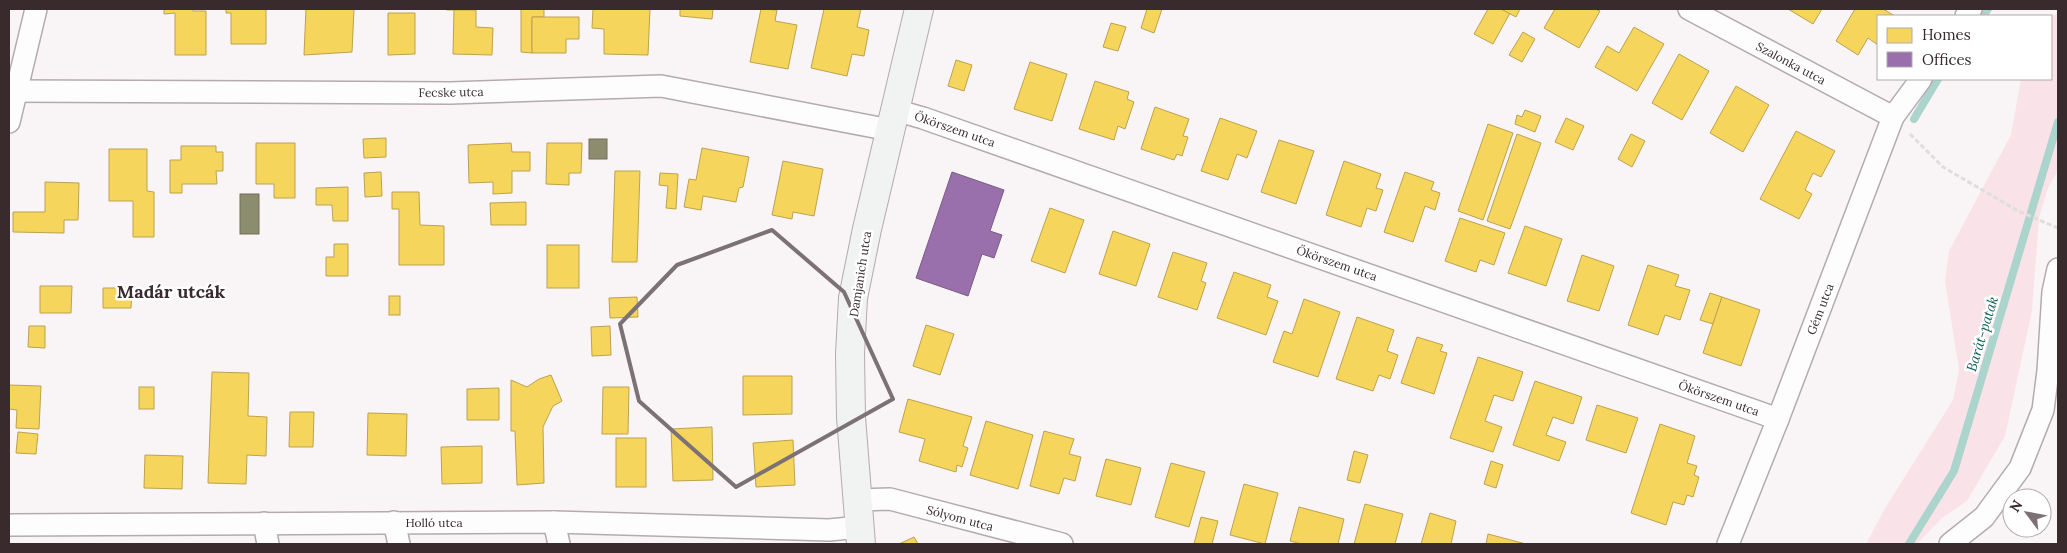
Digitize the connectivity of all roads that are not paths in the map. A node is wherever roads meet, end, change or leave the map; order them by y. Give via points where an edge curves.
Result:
1 (36, 9) edge
2 (919, 9) edge
3 (1689, 9) edge
4 (1920, 80) edge
5 (13, 91) edge
6 (1893, 117) junction
7 (892, 120) junction
8 (9, 122) edge
9 (2058, 269) edge
10 (1778, 419) junction
11 (858, 500) junction
12 (394, 522) junction
13 (554, 522) junction
14 (264, 523) junction
15 (9, 525) edge
16 (860, 536) edge
17 (268, 544) edge
18 (399, 544) edge
19 (559, 544) edge
20 (1062, 544) edge
21 (1728, 544) edge
22 (1950, 544) edge

1 - 5 street
2 - 7 main road, Damjanich utca
3 - 6 street, Szalonka utca
4 - 6 street, Gém utca
5 - 7 street, Fecske utca via 450,93 660,86
5 - 8 street
6 - 10 street, Gém utca
7 - 10 street, Ökörszem utca via 932,121
7 - 11 main road, Damjanich utca via 866,229 854,298 850,354 851,417
9 - 22 street via 2053,292 2043,410 2020,468 1984,517
10 - 21 street, Gém utca
11 - 16 main road, Damjanich utca
11 - 20 street, Sólyom utca via 890,499
12 - 13 street, Holló utca
12 - 14 street, Holló utca
12 - 18 street
13 - 16 street, Holló utca via 829,530
13 - 19 street
14 - 15 street, Holló utca
14 - 17 street

